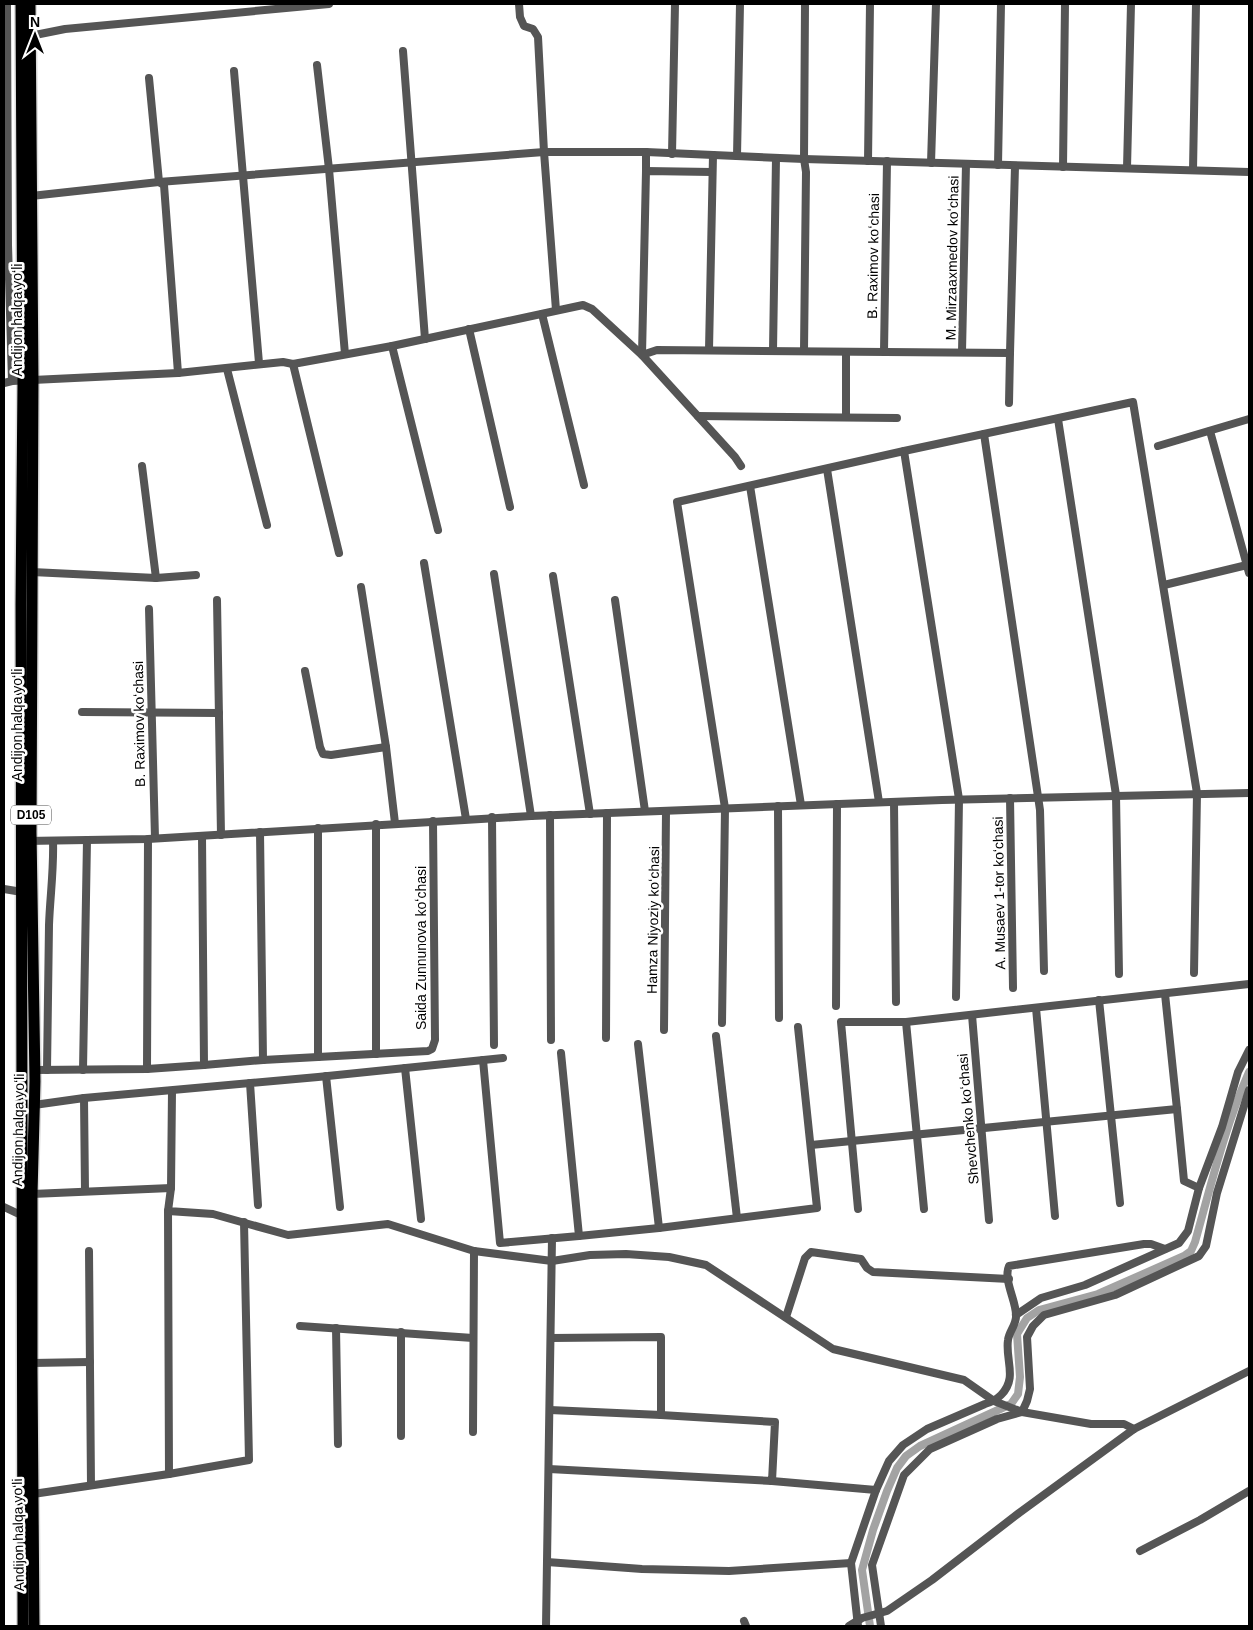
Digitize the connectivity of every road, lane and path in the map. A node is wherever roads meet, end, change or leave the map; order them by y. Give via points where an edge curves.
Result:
1 (7, 4) edge
2 (20, 4) edge
3 (30, 4) edge
4 (329, 4) edge
5 (519, 4) edge
6 (675, 4) edge
7 (740, 4) edge
8 (805, 4) edge
9 (870, 4) edge
10 (936, 4) edge
11 (1001, 4) edge
12 (1066, 4) edge
13 (1131, 4) edge
14 (1196, 4) edge
15 (30, 36) junction
16 (403, 51) dead end
17 (21, 63) junction
18 (6, 64) edge
19 (317, 65) dead end
20 (234, 71) dead end
21 (148, 78) dead end
22 (544, 152) junction
23 (646, 152) junction
24 (672, 154) junction
25 (713, 155) junction
26 (737, 156) junction
27 (776, 158) junction
28 (804, 159) junction
29 (868, 161) junction
30 (413, 162) junction
31 (887, 162) junction
32 (931, 163) junction
33 (966, 164) junction
34 (998, 165) junction
35 (1015, 166) junction
36 (1063, 167) junction
37 (1127, 168) junction
38 (329, 169) junction
39 (1193, 170) junction
40 (646, 171) junction
41 (712, 172) junction
42 (1249, 172) edge
43 (243, 175) junction
44 (159, 182) junction
45 (31, 196) junction
46 (556, 310) junction
47 (542, 314) junction
48 (469, 329) junction
49 (425, 339) junction
50 (392, 346) junction
51 (709, 350) junction
52 (773, 351) junction
53 (804, 351) junction
54 (846, 352) junction
55 (884, 352) junction
56 (962, 352) junction
57 (1010, 353) junction
58 (346, 354) junction
59 (642, 355) junction
60 (259, 363) junction
61 (293, 364) junction
62 (227, 369) junction
63 (178, 373) junction
64 (18, 381) edge
65 (1008, 403) dead end
66 (698, 416) junction
67 (846, 417) junction
68 (897, 418) dead end
69 (1058, 419) junction
70 (1249, 419) edge
71 (1210, 431) junction
72 (984, 434) junction
73 (1158, 446) dead end
74 (904, 451) junction
75 (142, 466) dead end
76 (741, 466) dead end
77 (827, 469) junction
78 (584, 485) dead end
79 (750, 486) junction
80 (510, 506) dead end
81 (267, 525) dead end
82 (438, 530) dead end
83 (339, 553) dead end
84 (424, 563) dead end
85 (1248, 569) edge
86 (32, 572) junction
87 (494, 574) dead end
88 (196, 576) dead end
89 (553, 576) dead end
90 (156, 578) junction
91 (1164, 585) junction
92 (361, 587) dead end
93 (217, 600) dead end
94 (615, 600) dead end
95 (149, 609) dead end
96 (305, 671) dead end
97 (82, 712) dead end
98 (152, 713) junction
99 (219, 713) junction
100 (386, 747) junction
101 (1249, 793) edge
102 (1197, 794) junction
103 (1116, 795) junction
104 (1038, 797) junction
105 (1010, 798) junction
106 (959, 799) junction
107 (879, 802) junction
108 (894, 802) junction
109 (837, 804) junction
110 (801, 805) junction
111 (778, 806) junction
112 (725, 808) junction
113 (666, 811) junction
114 (645, 812) junction
115 (607, 813) junction
116 (590, 814) junction
117 (550, 815) junction
118 (532, 816) junction
119 (492, 818) junction
120 (466, 819) junction
121 (433, 821) junction
122 (395, 823) junction
123 (376, 824) junction
124 (318, 828) junction
125 (260, 832) junction
126 (221, 834) junction
127 (202, 836) junction
128 (151, 838) junction
129 (87, 840) junction
130 (27, 841) junction
131 (53, 841) junction
132 (4, 889) edge
133 (22, 892) junction
134 (1044, 971) dead end
135 (1194, 973) dead end
136 (1119, 974) dead end
137 (1249, 984) edge
138 (1014, 988) dead end
139 (1165, 994) junction
140 (956, 997) dead end
141 (1099, 1000) junction
142 (896, 1002) dead end
143 (836, 1006) dead end
144 (1036, 1008) junction
145 (972, 1015) junction
146 (779, 1018) dead end
147 (906, 1022) junction
148 (722, 1023) dead end
149 (798, 1027) dead end
150 (664, 1030) dead end
151 (716, 1036) dead end
152 (606, 1038) dead end
153 (551, 1040) dead end
154 (638, 1044) dead end
155 (494, 1045) dead end
156 (1249, 1050) edge
157 (561, 1053) dead end
158 (376, 1054) junction
159 (318, 1057) junction
160 (503, 1058) dead end
161 (263, 1060) junction
162 (483, 1060) junction
163 (204, 1065) junction
164 (405, 1068) junction
165 (147, 1069) junction
166 (34, 1070) junction
167 (47, 1070) junction
168 (83, 1070) junction
169 (326, 1076) junction
170 (250, 1083) junction
171 (172, 1090) junction
172 (1249, 1090) edge
173 (84, 1098) junction
174 (34, 1105) junction
175 (1177, 1109) junction
176 (1112, 1116) junction
177 (1046, 1123) junction
178 (982, 1128) junction
179 (916, 1134) junction
180 (852, 1141) junction
181 (811, 1145) junction
182 (171, 1188) junction
183 (1199, 1188) junction
184 (85, 1191) junction
185 (32, 1194) junction
186 (1120, 1203) dead end
187 (258, 1205) dead end
188 (4, 1207) edge
189 (340, 1207) dead end
190 (858, 1209) dead end
191 (924, 1210) dead end
192 (168, 1211) junction
193 (22, 1216) junction
194 (1054, 1216) dead end
195 (737, 1218) junction
196 (421, 1219) dead end
197 (989, 1220) dead end
198 (244, 1222) junction
199 (658, 1228) junction
200 (579, 1236) junction
201 (552, 1238) junction
202 (1165, 1249) junction
203 (89, 1251) dead end
204 (474, 1251) junction
205 (552, 1261) junction
206 (1009, 1279) junction
207 (1016, 1315) junction
208 (786, 1317) junction
209 (300, 1326) dead end
210 (336, 1328) junction
211 (401, 1332) junction
212 (473, 1338) junction
213 (551, 1338) junction
214 (90, 1362) junction
215 (32, 1363) junction
216 (1249, 1371) edge
217 (994, 1402) junction
218 (550, 1410) junction
219 (1018, 1411) junction
220 (661, 1415) junction
221 (1134, 1429) junction
222 (473, 1432) dead end
223 (402, 1436) dead end
224 (338, 1444) dead end
225 (549, 1469) junction
226 (169, 1474) junction
227 (772, 1481) junction
228 (91, 1485) junction
229 (876, 1490) junction
230 (1249, 1491) edge
231 (33, 1494) junction
232 (1140, 1551) dead end
233 (547, 1562) junction
234 (851, 1563) junction
235 (878, 1613) junction
236 (859, 1622) edge
237 (23, 1626) edge
238 (34, 1626) edge
239 (546, 1626) edge
240 (849, 1626) edge
241 (881, 1626) edge

1 - 18 street
2 - 17 highway, Andijon halqa yo‘li / D105
3 - 15 highway, Andijon halqa yo‘li / D105
4 - 15 street via 65,29
5 - 22 street via 524,26 533,29 538,37
6 - 24 street
7 - 26 street
8 - 28 street
9 - 29 street
10 - 32 street
11 - 34 street
12 - 36 street
13 - 37 street
14 - 39 street
15 - 45 highway, Andijon halqa yo‘li / D105
16 - 30 street
17 - 18 street
17 - 64 highway, Andijon halqa yo‘li / D105
18 - 64 street via 8,245
19 - 38 street
20 - 43 street
21 - 44 street
22 - 23 street
22 - 30 street
22 - 46 street
23 - 24 street
23 - 40 street
24 - 25 street
25 - 26 street
25 - 41 street
26 - 27 street
27 - 28 street
27 - 52 street
28 - 29 street
28 - 53 street
29 - 31 street
30 - 38 street
30 - 49 street
31 - 32 street
31 - 55 street, B. Raximov koʻchasi
32 - 33 street
33 - 34 street
33 - 56 street, M. Mirzaaxmedov koʻchasi
34 - 35 street
35 - 36 street
35 - 57 street
36 - 37 street
37 - 39 street
38 - 43 street
38 - 58 street
39 - 42 street
40 - 41 street
40 - 59 street
41 - 51 street
43 - 44 street
43 - 60 street
44 - 45 street
44 - 63 street via 164,185
45 - 64 highway, Andijon halqa yo‘li / D105
46 - 47 street
46 - 59 street via 583,305 592,309
47 - 48 street
47 - 78 street
48 - 49 street
48 - 80 street
49 - 50 street
50 - 58 street
50 - 82 street
51 - 52 street
51 - 59 street via 657,350
52 - 53 street
53 - 54 street
54 - 55 street
54 - 67 street
55 - 56 street
56 - 57 street
57 - 65 street
58 - 61 street
59 - 66 street
60 - 61 street
60 - 62 street
61 - 83 street
62 - 63 street
62 - 81 street
63 - 64 street
64 - 86 highway, Andijon halqa yo‘li / D105
64 - 130 highway, Andijon halqa yo‘li / D105
66 - 67 street
66 - 76 street
67 - 68 street
69 - 72 street
69 - 91 street via 1133,402
69 - 103 street
70 - 71 street
71 - 73 street
71 - 85 street
72 - 74 street
72 - 104 street
74 - 77 street
74 - 106 street
75 - 90 street
77 - 79 street
77 - 107 street
79 - 110 street
79 - 112 street via 676,502
84 - 120 street
85 - 91 street
86 - 90 street
86 - 130 highway, Andijon halqa yo‘li / D105
87 - 118 street
88 - 90 street
89 - 116 street
91 - 102 street
92 - 100 street
93 - 99 street
94 - 114 street
95 - 98 street, B. Raximov koʻchasi
96 - 100 street via 323,754
97 - 98 street
98 - 99 street
98 - 128 street, B. Raximov koʻchasi
99 - 126 street
100 - 122 street
101 - 102 street
102 - 103 street
102 - 135 street
103 - 104 street
103 - 136 street
104 - 105 street
104 - 134 street
105 - 106 street
105 - 138 street, A. Musaev 1-tor koʻchasi
106 - 108 street
106 - 140 street
107 - 108 street
107 - 109 street
108 - 142 street
109 - 110 street
109 - 143 street
110 - 111 street
111 - 112 street
111 - 146 street
112 - 113 street
112 - 148 street
113 - 114 street
113 - 150 street, Hamza Niyoziy koʻchasi
114 - 115 street
115 - 116 street
115 - 152 street
116 - 117 street
117 - 118 street
117 - 153 street
118 - 119 street
119 - 120 street
119 - 155 street
120 - 121 street
121 - 122 street
121 - 158 street, Saida Zunnunova koʻchasi via 435,1040 428,1051
122 - 123 street
123 - 124 street
123 - 158 street
124 - 125 street
124 - 159 street
125 - 126 street
125 - 161 street
126 - 127 street
127 - 128 street
127 - 163 street
128 - 129 street
128 - 165 street, B. Raximov koʻchasi
129 - 131 street
129 - 168 street
130 - 131 street
130 - 133 highway, Andijon halqa yo‘li / D105
130 - 166 highway, Andijon halqa yo‘li / D105
131 - 167 street
132 - 133 street
133 - 193 highway, Andijon halqa yo‘li / D105
137 - 139 street
139 - 141 street
139 - 175 street
141 - 144 street
141 - 176 street
144 - 145 street
144 - 177 street
145 - 147 street
145 - 178 street, Shevchenko koʻchasi
147 - 179 street
147 - 180 street via 841,1022
149 - 181 street
151 - 195 street
154 - 199 street
156 - 183 street via 1238,1072
157 - 200 street
158 - 159 street
159 - 161 street
160 - 162 street
161 - 163 street
162 - 164 street
162 - 201 street via 500,1243
163 - 165 street
164 - 169 street
164 - 196 street
165 - 168 street
166 - 167 street
166 - 174 highway, Andijon halqa yo‘li / D105
167 - 168 street
169 - 170 street
169 - 189 street
170 - 171 street
170 - 187 street
171 - 173 street
171 - 182 street
172 - 219 street via 1216,1193 1206,1246 1199,1256 1115,1295 1044,1315 1027,1337 1030,1389 1027,1401
173 - 174 street
173 - 184 street
174 - 185 highway, Andijon halqa yo‘li / D105
175 - 176 street
175 - 183 street via 1184,1181
176 - 177 street
176 - 186 street
177 - 178 street
177 - 194 street
178 - 179 street
178 - 197 street, Shevchenko koʻchasi
179 - 180 street
179 - 191 street
180 - 181 street
180 - 190 street
181 - 195 street via 817,1208
182 - 184 street
182 - 192 street
183 - 202 street via 1188,1231 1179,1243
184 - 185 street
185 - 215 highway, Andijon halqa yo‘li / D105
188 - 193 street
192 - 198 street via 213,1214
192 - 226 street
193 - 237 highway, Andijon halqa yo‘li / D105
195 - 199 street
198 - 204 street via 288,1235 388,1224
198 - 226 street via 249,1460
199 - 200 street
200 - 201 street
201 - 205 street
202 - 206 street via 1144,1244 1009,1266
202 - 207 street via 1085,1285 1041,1298
203 - 214 street
204 - 205 street
204 - 212 street
205 - 208 street via 626,1254 706,1264
205 - 213 street
206 - 207 street
206 - 208 street via 873,1272 861,1259 811,1252 805,1258
207 - 217 street via 1008,1340 1008,1388
208 - 217 street via 833,1349 964,1380
209 - 210 street
210 - 211 street
210 - 224 street
211 - 212 street
211 - 223 street
212 - 222 street
213 - 218 street
213 - 220 street via 662,1337
214 - 215 street
214 - 228 street
215 - 231 highway, Andijon halqa yo‘li / D105
216 - 221 street
217 - 219 street
217 - 229 street via 928,1429 903,1445 889,1461
218 - 220 street
218 - 225 street
219 - 221 street via 1091,1424 1124,1424
219 - 235 street via 930,1449 904,1474 872,1565
220 - 227 street via 775,1422
221 - 235 street via 932,1580 887,1611
225 - 227 street
225 - 233 street
226 - 228 street
227 - 229 street
228 - 231 street
229 - 234 street
230 - 232 street
231 - 238 highway, Andijon halqa yo‘li / D105
233 - 234 street via 729,1571
233 - 239 street
234 - 236 street
235 - 236 street
235 - 241 street
236 - 240 street

